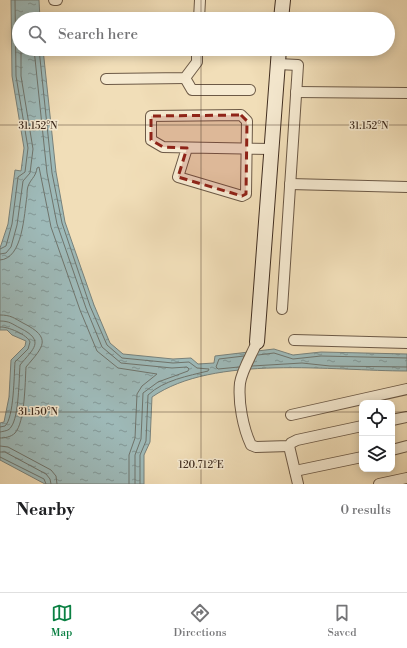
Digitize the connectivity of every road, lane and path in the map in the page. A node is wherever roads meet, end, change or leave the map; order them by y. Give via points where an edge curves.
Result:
1 (54, 0) edge
2 (57, 0) edge
3 (200, 0) edge
4 (283, 0) edge
5 (199, 12) edge
6 (282, 12) edge
7 (197, 56) edge
8 (279, 56) edge
9 (278, 64) junction
10 (185, 78) junction
11 (106, 79) dead end
12 (250, 90) dead end
13 (296, 92) junction
14 (407, 93) edge
15 (187, 148) junction
16 (248, 148) junction
17 (272, 148) junction
18 (290, 184) junction
19 (407, 187) edge
20 (282, 309) dead end
21 (294, 340) dead end
22 (257, 342) joint
23 (407, 343) edge
24 (407, 389) edge
25 (291, 414) dead end
26 (407, 417) edge
27 (395, 419) edge
28 (359, 427) edge
29 (289, 446) junction
30 (407, 446) edge
31 (395, 449) edge
32 (359, 457) edge
33 (295, 472) junction
34 (407, 478) edge
35 (298, 484) edge
36 (379, 484) edge

1 - 2 street
3 - 5 street
4 - 6 street
7 - 10 street via 197,62
8 - 9 street
9 - 13 street via 298,65
9 - 17 street
10 - 11 street
10 - 12 street via 192,90
13 - 14 street
13 - 18 street
15 - 16 street
15 - 16 street via 178,177 242,196 246,194
15 - 16 street via 163,147 151,140 151,116 241,115 248,121
16 - 17 street
17 - 22 street
18 - 19 street
18 - 20 street
21 - 23 street
22 - 29 street via 241,381 241,404 248,438 251,445 256,447
24 - 25 street
26 - 27 street
28 - 29 street via 297,440
29 - 33 street
30 - 31 street
32 - 33 street
33 - 35 street
34 - 36 street

